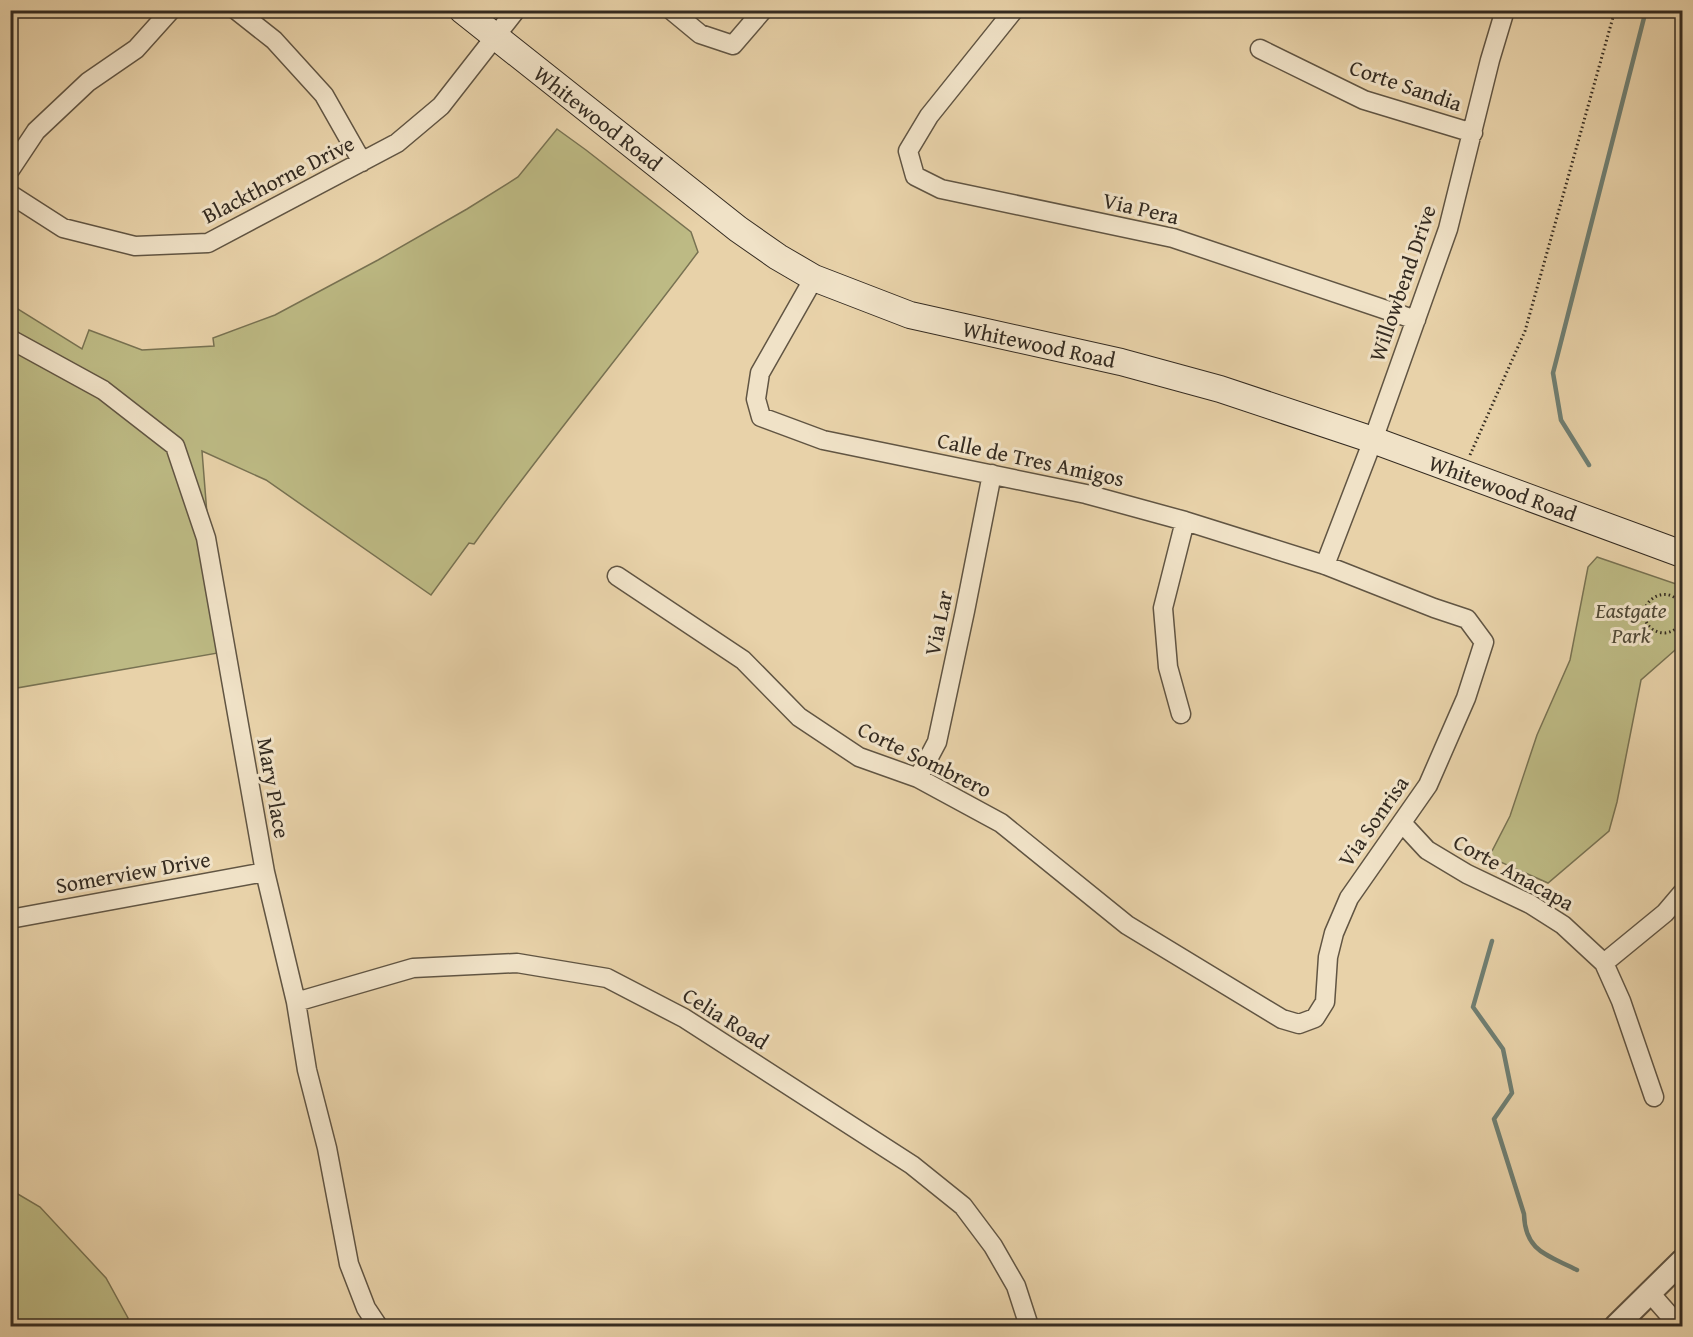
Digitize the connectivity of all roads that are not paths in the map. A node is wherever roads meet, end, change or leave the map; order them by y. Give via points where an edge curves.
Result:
1 (171, 10) edge
2 (236, 10) edge
3 (462, 10) edge
4 (516, 10) edge
5 (671, 10) edge
6 (763, 10) edge
7 (1014, 10) edge
8 (1505, 10) edge
9 (494, 36) junction
10 (1260, 49) dead end
11 (1473, 133) junction
12 (362, 162) junction
13 (10, 170) edge
14 (10, 194) edge
15 (814, 278) junction
16 (1416, 320) junction
17 (10, 339) edge
18 (1373, 440) junction
19 (992, 474) junction
20 (1185, 521) junction
21 (1683, 554) edge
22 (1325, 565) junction
23 (617, 576) dead end
24 (1434, 608) joint
25 (1181, 714) dead end
26 (918, 778) junction
27 (1402, 823) junction
28 (265, 872) junction
29 (1683, 893) edge
30 (10, 919) edge
31 (1604, 963) junction
32 (1248, 998) joint
33 (296, 1002) junction
34 (1654, 1097) dead end
35 (1683, 1261) edge
36 (1650, 1293) junction
37 (378, 1326) edge
38 (1029, 1326) edge
39 (1616, 1326) edge
40 (1679, 1326) edge

1 - 13 street via 136,49 88,82 36,131
2 - 12 street via 274,40 324,95
3 - 9 main road, Whitewood Road
4 - 9 street, Blackthorne Drive
5 - 6 street via 700,34 733,45
7 - 16 street, Via Pera via 929,116 908,151 915,176 941,189 1173,238
8 - 11 street, Willowbend Drive
9 - 12 street, Blackthorne Drive via 441,106 397,143
9 - 15 main road, Whitewood Road via 738,229
10 - 11 street, Corte Sandia via 1364,100
11 - 16 street, Willowbend Drive via 1448,229
12 - 14 street, Blackthorne Drive via 208,243 135,246 63,228
15 - 18 main road, Whitewood Road via 910,315 1143,368
15 - 19 street, Calle de Tres Amigos via 760,373 756,399 761,417 823,440
16 - 18 street, Willowbend Drive
17 - 28 street, Mary Place via 103,390 175,446 206,538
18 - 21 main road, Whitewood Road
18 - 22 street, Willowbend Drive
19 - 20 street, Calle de Tres Amigos
19 - 26 street, Via Lar via 937,742
20 - 22 street, Calle de Tres Amigos
20 - 25 street via 1163,608 1168,666
22 - 24 street, Calle de Tres Amigos
23 - 26 street, Corte Sombrero via 743,660 799,717 860,757
24 - 27 street, Via Sonrisa via 1467,619 1484,642 1440,759
26 - 32 street, Corte Sombrero via 1001,823 1127,925
27 - 31 street, Corte Anacapa via 1427,850 1563,925
27 - 32 street, Via Sonrisa via 1349,898 1332,941 1324,1002 1315,1018 1299,1024 1282,1019
28 - 30 street, Somerview Drive
28 - 33 street, Mary Place
29 - 31 street via 1665,913
31 - 34 street, Corte Anacapa
33 - 37 street, Mary Place via 349,1264 366,1308
33 - 38 street, Celia Road via 413,968 517,963 607,978 684,1018 912,1165 963,1206 1016,1286
35 - 36 street
36 - 39 street
36 - 40 street

